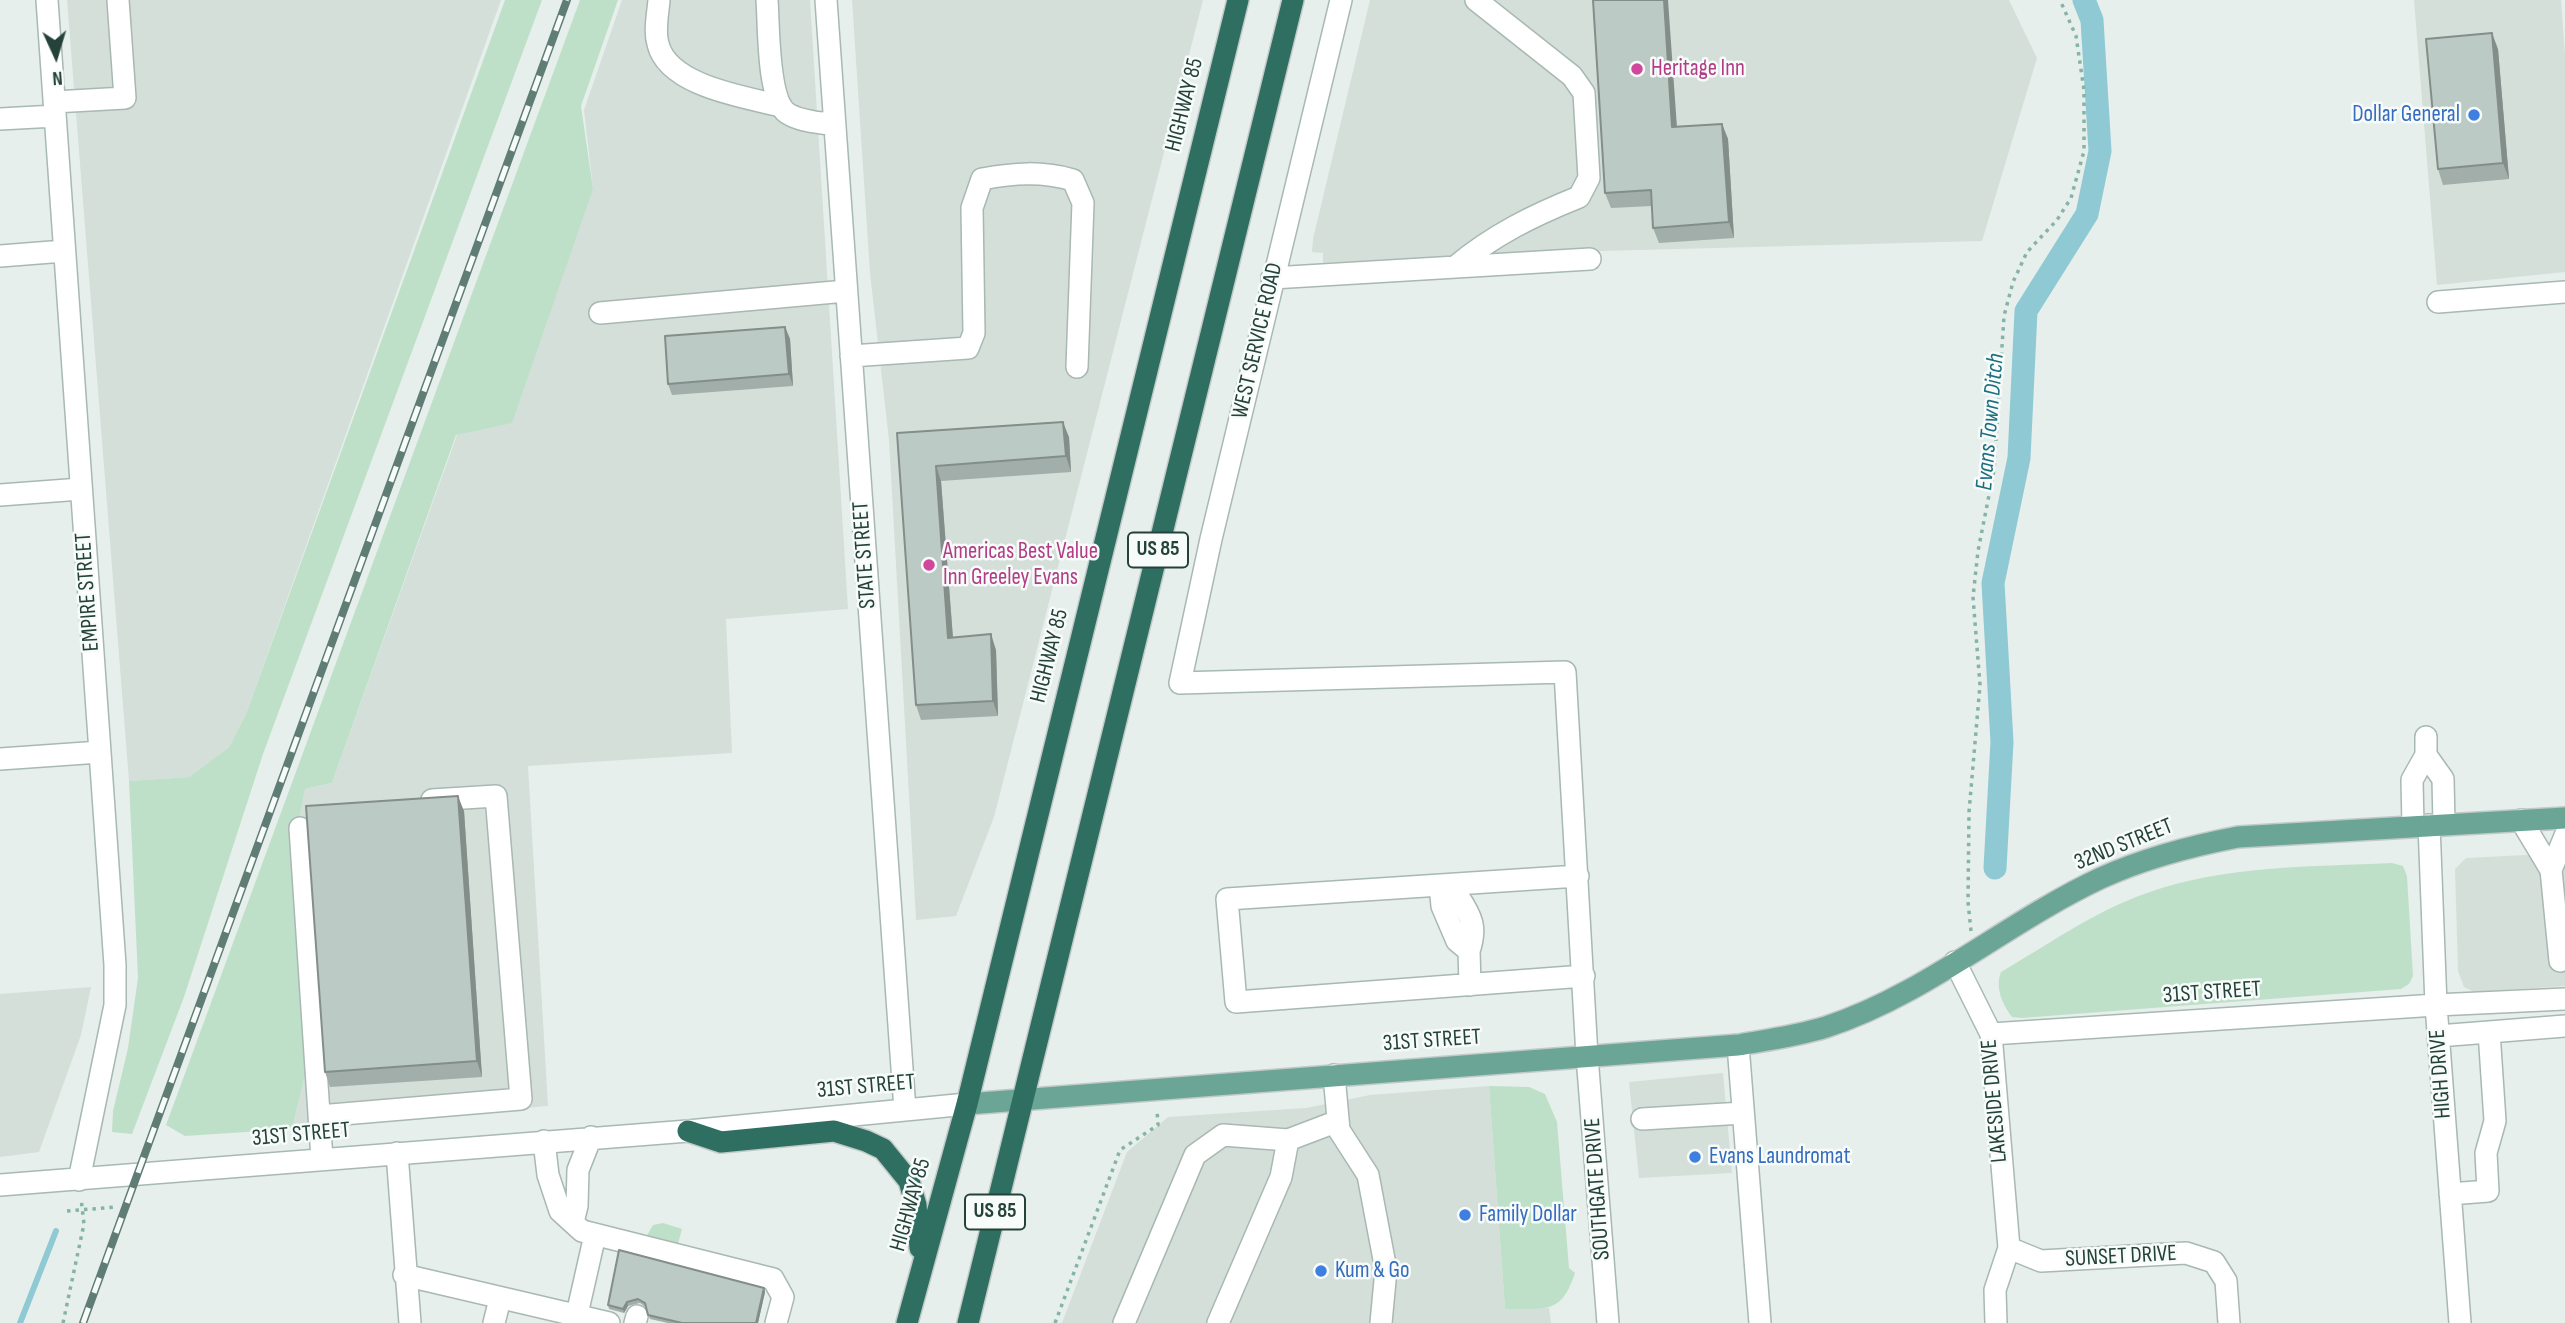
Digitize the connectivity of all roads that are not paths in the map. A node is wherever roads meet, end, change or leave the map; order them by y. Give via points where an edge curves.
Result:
1 (47, 0) edge
2 (118, 0) edge
3 (659, 0) edge
4 (767, 0) edge
5 (826, 0) edge
6 (1238, 0) edge
7 (1293, 0) edge
8 (1340, 0) edge
9 (1476, 0) edge
10 (781, 106) junction
11 (54, 109) junction
12 (0, 119) edge
13 (835, 125) junction
14 (64, 251) junction
15 (0, 256) edge
16 (1590, 259) dead end
17 (1455, 267) junction
18 (1272, 278) junction
19 (846, 291) junction
20 (2565, 292) edge
21 (2438, 302) dead end
22 (600, 313) dead end
23 (851, 356) junction
24 (1077, 367) dead end
25 (81, 489) junction
26 (0, 495) edge
27 (1180, 683) joint
28 (100, 752) junction
29 (0, 759) edge
30 (412, 801) edge
31 (2565, 818) edge
32 (2521, 820) junction
33 (2429, 825) junction
34 (300, 828) dead end
35 (2565, 836) edge
36 (1578, 876) junction
37 (2556, 876) edge
38 (1441, 889) junction
39 (2561, 914) edge
40 (2563, 961) edge
41 (1955, 962) junction
42 (1584, 976) junction
43 (1470, 985) junction
44 (2564, 1000) edge
45 (2436, 1005) junction
46 (2565, 1026) edge
47 (2489, 1032) junction
48 (1991, 1034) junction
49 (2438, 1036) junction
50 (1738, 1045) junction
51 (1587, 1056) junction
52 (1334, 1075) junction
53 (1022, 1101) junction
54 (967, 1104) junction
55 (905, 1110) junction
56 (1743, 1112) junction
57 (319, 1116) junction
58 (1642, 1119) dead end
59 (1338, 1121) junction
60 (688, 1131) junction
61 (592, 1137) junction
62 (1288, 1140) junction
63 (544, 1141) junction
64 (397, 1153) junction
65 (322, 1159) junction
66 (79, 1180) junction
67 (0, 1185) edge
68 (2450, 1194) junction
69 (573, 1222) junction
70 (595, 1235) junction
71 (2009, 1248) junction
72 (921, 1264) junction
73 (404, 1275) junction
74 (500, 1299) junction
75 (576, 1319) edge
76 (410, 1323) edge
77 (494, 1323) edge
78 (609, 1323) edge
79 (776, 1323) edge
80 (907, 1323) edge
81 (968, 1323) edge
82 (1124, 1323) edge
83 (1218, 1323) edge
84 (1381, 1323) edge
85 (1608, 1323) edge
86 (1760, 1323) edge
87 (1996, 1323) edge
88 (2229, 1323) edge
89 (2460, 1323) edge

1 - 11 street, EMPIRE STREET
2 - 11 street via 125,98
3 - 10 street via 657,42 671,65 698,84
4 - 10 street via 774,83
5 - 13 street, STATE STREET
6 - 54 highway, HIGHWAY 85 / US 85
7 - 53 highway, US 85
8 - 18 street, WEST SERVICE ROAD
9 - 17 street via 1572,76 1584,93 1589,178 1579,197 1494,237
10 - 13 street via 799,119
11 - 12 street
11 - 14 street, EMPIRE STREET
13 - 19 street, STATE STREET
14 - 15 street
14 - 25 street, EMPIRE STREET
16 - 17 street
17 - 18 street
18 - 27 street, WEST SERVICE ROAD
19 - 22 street
19 - 23 street, STATE STREET
20 - 21 street
23 - 24 street via 968,348 974,333 972,208 982,179 1017,172 1073,180 1083,203
23 - 55 street, STATE STREET
25 - 26 street
25 - 28 street, EMPIRE STREET
27 - 36 street, SOUTHGATE DRIVE via 1565,672
28 - 29 street
28 - 66 street, EMPIRE STREET via 115,1005
30 - 57 street via 496,796 521,1099
31 - 32 main road, 32ND STREET
32 - 33 main road, 32ND STREET
32 - 37 street
33 - 33 street via 2412,780 2426,746 2443,779
33 - 41 main road, 32ND STREET via 2238,837 2193,845 2101,878
33 - 45 street, HIGH DRIVE
34 - 57 street
35 - 37 street
36 - 38 street
36 - 42 street, SOUTHGATE DRIVE
37 - 39 street
38 - 43 street via 1442,906 1457,940 1469,951
38 - 43 street via 1227,899 1236,1002
39 - 40 street
40 - 44 street
41 - 48 street, LAKESIDE DRIVE
41 - 50 main road, 32ND STREET via 1868,1011 1826,1027
42 - 43 street
42 - 51 street, SOUTHGATE DRIVE
44 - 45 street, 31ST STREET
45 - 48 street, 31ST STREET
45 - 49 street, HIGH DRIVE
46 - 47 street
47 - 49 street
47 - 68 street via 2495,1121 2486,1153 2488,1191
48 - 71 street, LAKESIDE DRIVE
49 - 68 street, HIGH DRIVE
50 - 51 main road, 31ST STREET
50 - 56 street
51 - 52 main road, 31ST STREET
51 - 85 street, SOUTHGATE DRIVE
52 - 53 main road, 31ST STREET
52 - 59 street
53 - 54 main road, 31ST STREET
53 - 81 highway, US 85
54 - 55 street, 31ST STREET
54 - 72 highway, HIGHWAY 85 / US 85
55 - 60 street, 31ST STREET
56 - 58 street
56 - 86 street
57 - 65 street
59 - 62 street
59 - 84 street via 1368,1175 1386,1270
60 - 61 street, 31ST STREET
60 - 72 highway via 721,1142 834,1132 883,1149 909,1181
61 - 63 street, 31ST STREET
61 - 69 street via 578,1170
62 - 82 street via 1223,1135 1195,1155
62 - 83 street via 1281,1177
63 - 64 street, 31ST STREET
63 - 69 street via 553,1193 560,1211
64 - 65 street, 31ST STREET
64 - 73 street
65 - 66 street, 31ST STREET
66 - 67 street, 31ST STREET
68 - 89 street, HIGH DRIVE
69 - 70 street
70 - 75 street
70 - 79 street via 742,1277 773,1279 783,1297
71 - 87 street via 1995,1290
71 - 88 street, SUNSET DRIVE via 2041,1261 2186,1253 2214,1262 2226,1281
72 - 80 highway, HIGHWAY 85 / US 85
73 - 74 street
73 - 76 street
74 - 75 street
74 - 77 street
75 - 78 street

